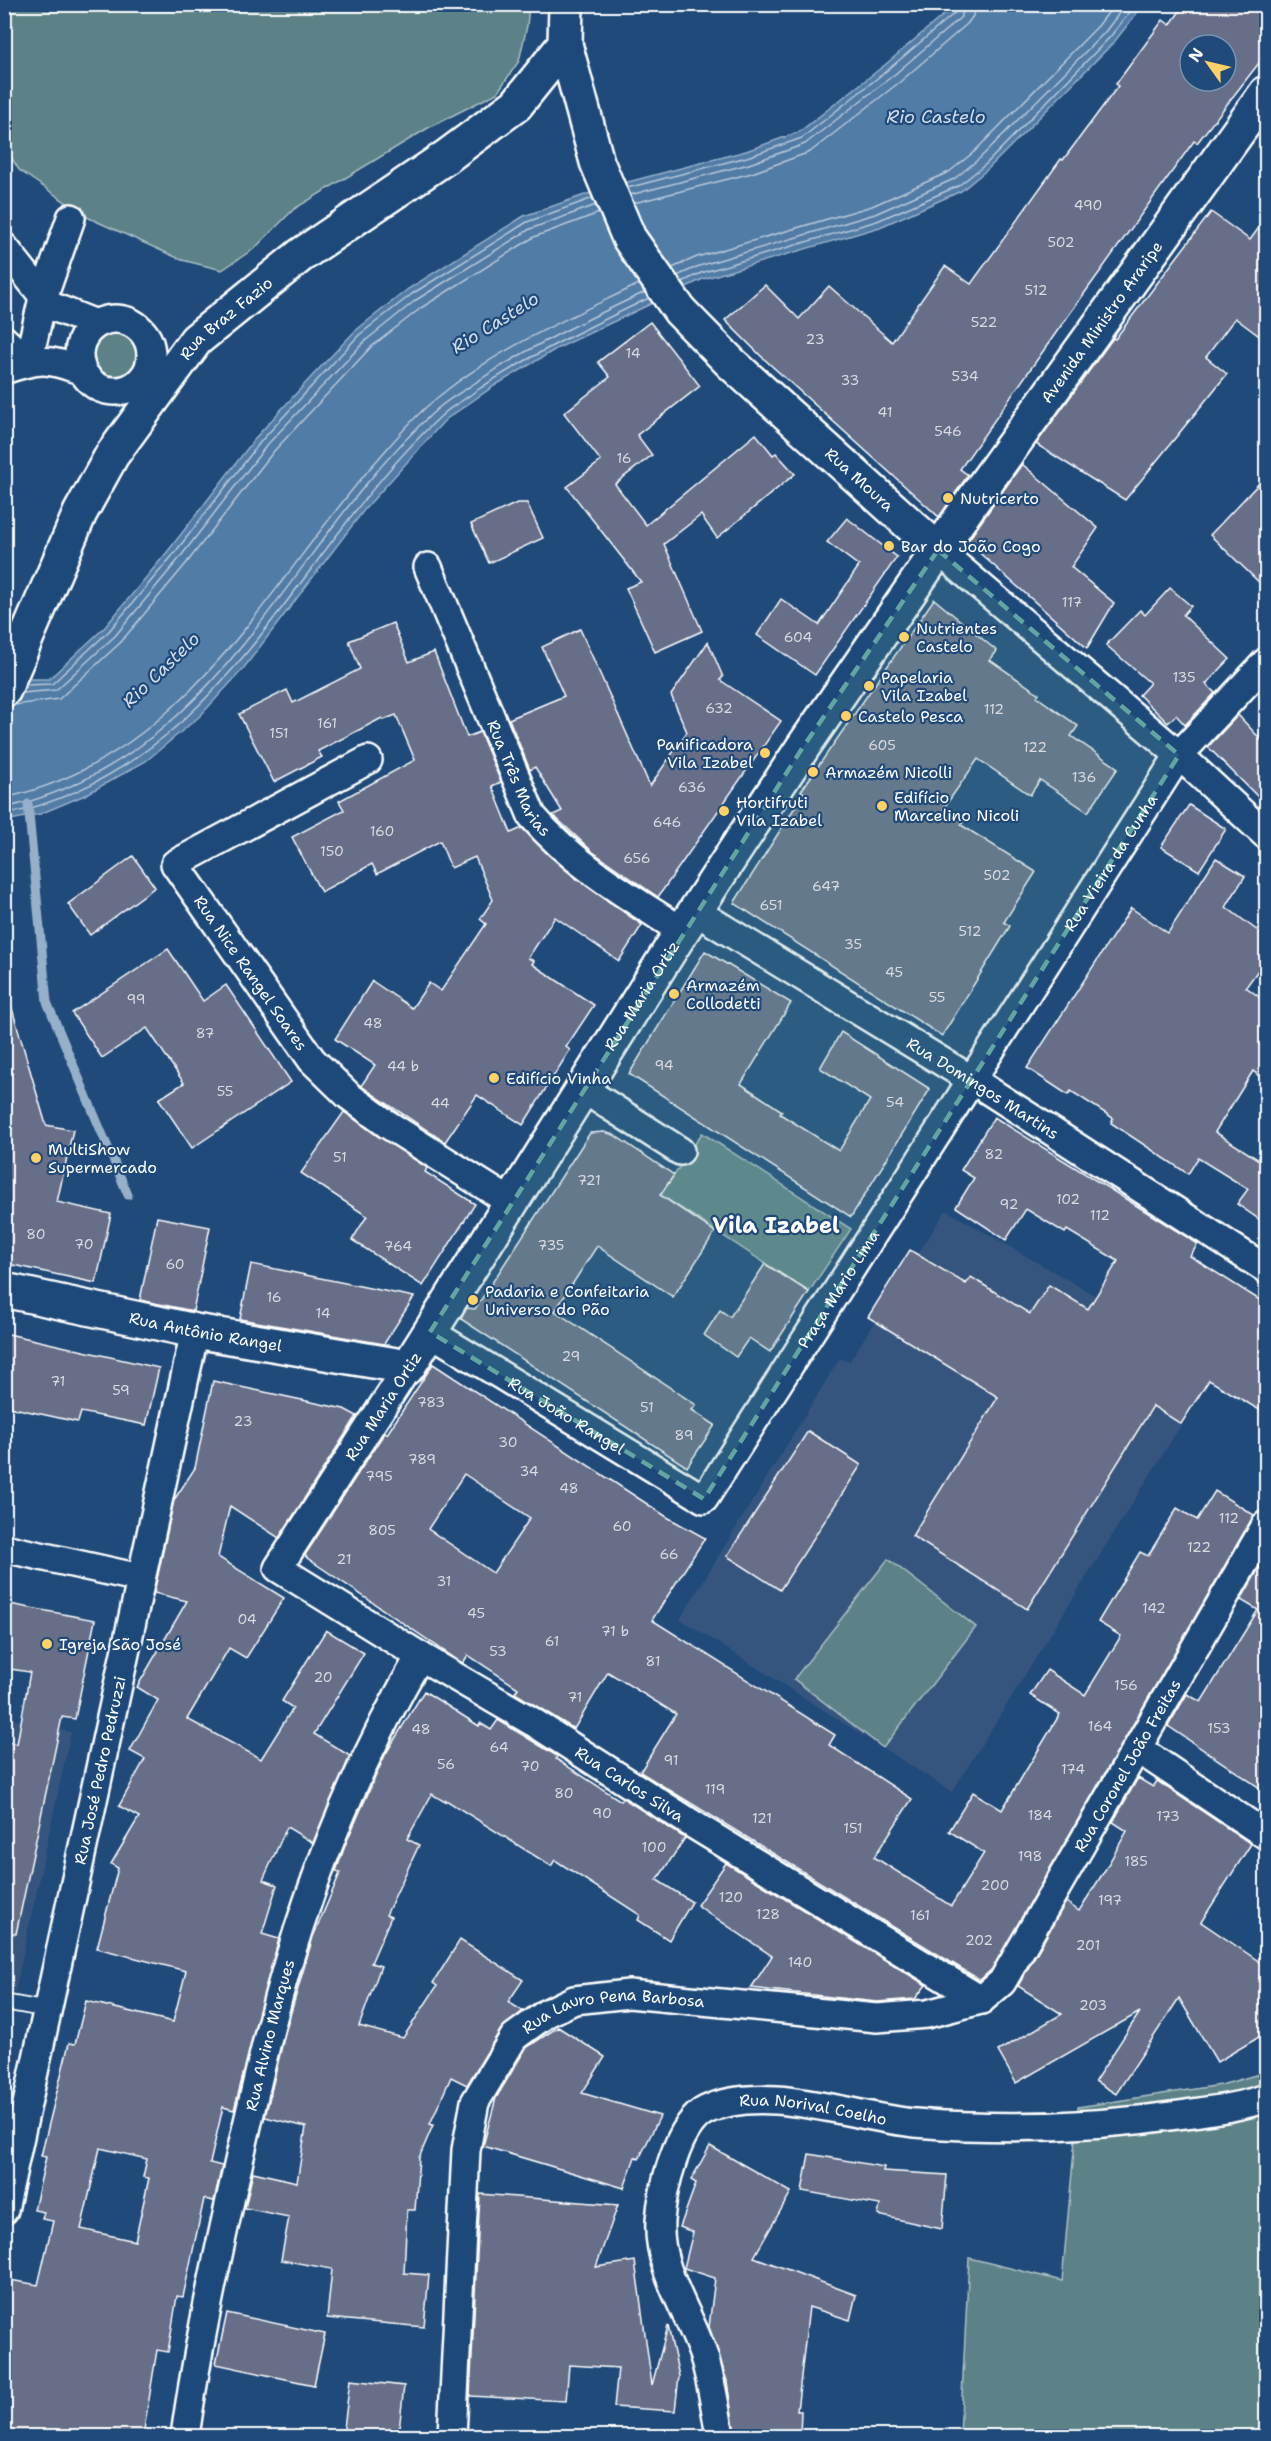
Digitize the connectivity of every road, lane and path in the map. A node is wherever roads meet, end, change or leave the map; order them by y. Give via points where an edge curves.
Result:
1 (571, 19) edge
2 (1266, 93) edge
3 (71, 218) dead end
4 (4, 247) edge
5 (42, 298) junction
6 (96, 324) junction
7 (4, 340) edge
8 (196, 340) junction
9 (151, 348) junction
10 (16, 366) edge
11 (82, 371) junction
12 (135, 401) junction
13 (938, 550) junction
14 (428, 567) dead end
15 (1266, 662) edge
16 (4, 690) edge
17 (1179, 755) junction
18 (368, 760) dead end
19 (1266, 835) edge
20 (688, 921) junction
21 (972, 1080) junction
22 (583, 1089) junction
23 (680, 1151) dead end
24 (512, 1203) junction
25 (1266, 1269) edge
26 (4, 1290) edge
27 (195, 1330) junction
28 (430, 1332) junction
29 (408, 1367) junction
30 (704, 1499) joint
31 (1266, 1525) edge
32 (4, 1548) edge
33 (278, 1568) joint
34 (140, 1578) junction
35 (420, 1656) junction
36 (1138, 1749) junction
37 (1266, 1835) edge
38 (981, 2000) junction
39 (4, 2002) edge
40 (48, 2010) junction
41 (1266, 2098) edge
42 (4, 2210) edge
43 (185, 2436) edge
44 (452, 2436) edge
45 (720, 2436) edge

1 - 8 main road, Rua Braz Fazio via 516,105 301,255
1 - 13 main road, Rua Moura via 597,162 629,238 680,311 731,363
2 - 13 main road, Avenida Ministro Araripe
3 - 5 street
4 - 5 street
5 - 6 street via 60,311
5 - 10 street
6 - 9 street via 119,319 130,322 147,338
6 - 11 street via 81,342 78,355
7 - 10 street
8 - 9 street
8 - 12 main road, Rua Braz Fazio
9 - 12 street via 148,370
10 - 11 street via 52,360
11 - 12 street via 95,386
12 - 16 main road, Rua Braz Fazio via 112,455 80,513
13 - 17 street, Rua Moura
13 - 20 main road, Rua Maria Ortiz
14 - 20 street, Rua Três Marias via 532,816 556,844 587,869
15 - 17 street, Rua Vieira da Cunha
17 - 19 street, Rua Moura
17 - 21 street, Rua Vieira da Cunha
18 - 24 street, Rua Nice Rangel Soares via 175,864 312,1060 349,1096 387,1124
20 - 21 street, Rua Domingos Martins
20 - 22 main road, Rua Maria Ortiz
21 - 25 street, Rua Domingos Martins
21 - 30 street, Praça Mário Lima
22 - 23 street
22 - 24 main road, Rua Maria Ortiz
24 - 28 main road, Rua Maria Ortiz
26 - 27 main road, Rua Antônio Rangel
27 - 29 main road, Rua Antônio Rangel
27 - 34 street, Rua José Pedro Pedruzzi
28 - 29 main road, Rua Maria Ortiz
28 - 30 street, Rua João Rangel
29 - 33 street, Rua Maria Ortiz
31 - 36 street, Rua Coronel João Freitas
32 - 34 street
33 - 35 street, Rua Carlos Silva
34 - 40 street, Rua José Pedro Pedruzzi
35 - 38 street, Rua Carlos Silva
35 - 43 street, Rua Alvino Marques via 394,1700 336,1830 312,1892 270,2027 214,2270
36 - 37 street
36 - 38 street, Rua Coronel João Freitas via 1002,1982
38 - 44 street, Rua Lauro Pena Barbosa via 927,2014 877,2018 628,1994 574,2000 547,2013 514,2037 475,2102 466,2150
39 - 40 lane
40 - 42 street, Rua José Pedro Pedruzzi
41 - 45 street, Rua Norival Coelho via 1245,2105 1145,2120 1055,2125 913,2123 798,2102 752,2101 705,2110 689,2126 678,2147 665,2188 660,2223 666,2269 705,2360

